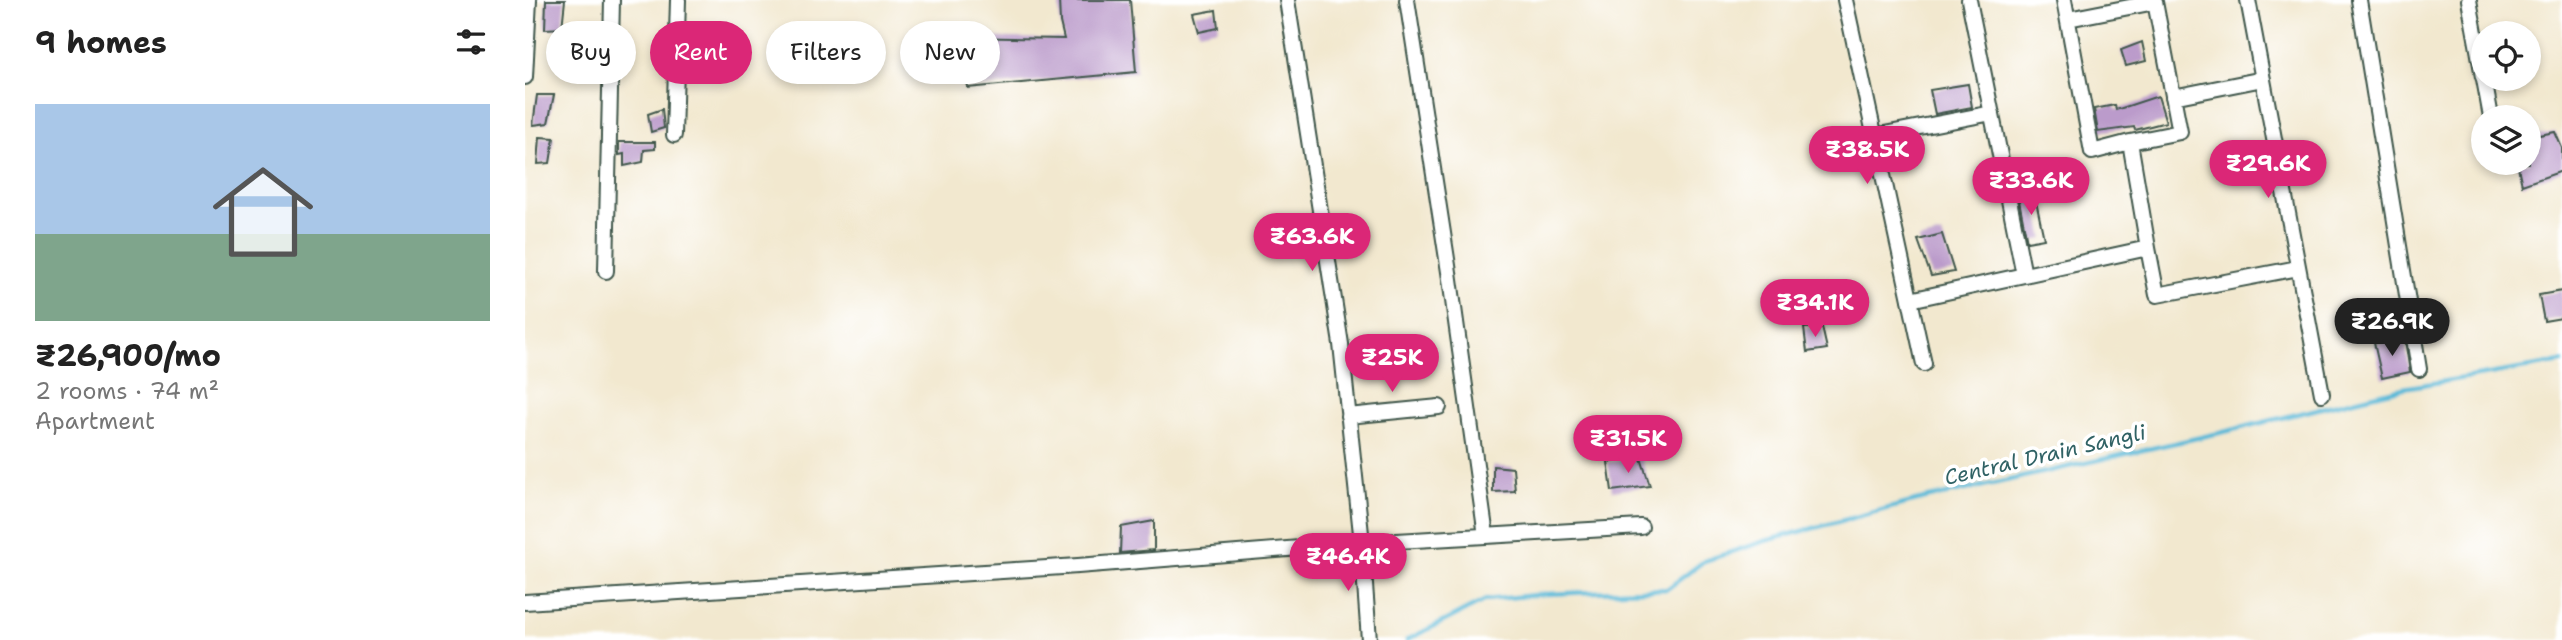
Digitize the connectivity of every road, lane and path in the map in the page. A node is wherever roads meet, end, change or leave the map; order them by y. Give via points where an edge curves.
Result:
1 (529, 0) edge
2 (611, 0) edge
3 (678, 0) edge
4 (1287, 0) edge
5 (1407, 0) edge
6 (1845, 0) edge
7 (1969, 0) edge
8 (2064, 0) edge
9 (2248, 0) edge
10 (2359, 0) edge
11 (2469, 0) edge
12 (2068, 19) junction
13 (2473, 21) edge
14 (525, 77) edge
15 (2263, 79) junction
16 (2173, 97) junction
17 (1992, 113) junction
18 (674, 135) dead end
19 (1874, 135) junction
20 (2130, 142) junction
21 (2148, 248) junction
22 (2298, 268) junction
23 (606, 271) dead end
24 (2024, 275) junction
25 (1910, 300) junction
26 (1924, 364) dead end
27 (2419, 369) dead end
28 (2322, 394) dead end
29 (1439, 407) dead end
30 (1348, 416) junction
31 (1641, 527) dead end
32 (1486, 536) junction
33 (1362, 543) junction
34 (525, 602) edge
35 (1369, 640) edge

1 - 14 street
2 - 23 street
3 - 18 street
4 - 30 street via 1341,344
5 - 32 street
6 - 19 street
7 - 17 street
8 - 12 street
9 - 15 street
10 - 27 street
11 - 13 street
12 - 16 street via 2155,2
12 - 20 street via 2092,152
15 - 16 street
15 - 22 street
16 - 20 street via 2180,132
17 - 19 street
17 - 24 street
19 - 25 street
20 - 21 street
21 - 22 street via 2157,295
21 - 24 street
22 - 28 street
24 - 25 street
25 - 26 street
29 - 30 street
30 - 33 street
31 - 32 street
32 - 33 street
33 - 34 street
33 - 35 street

